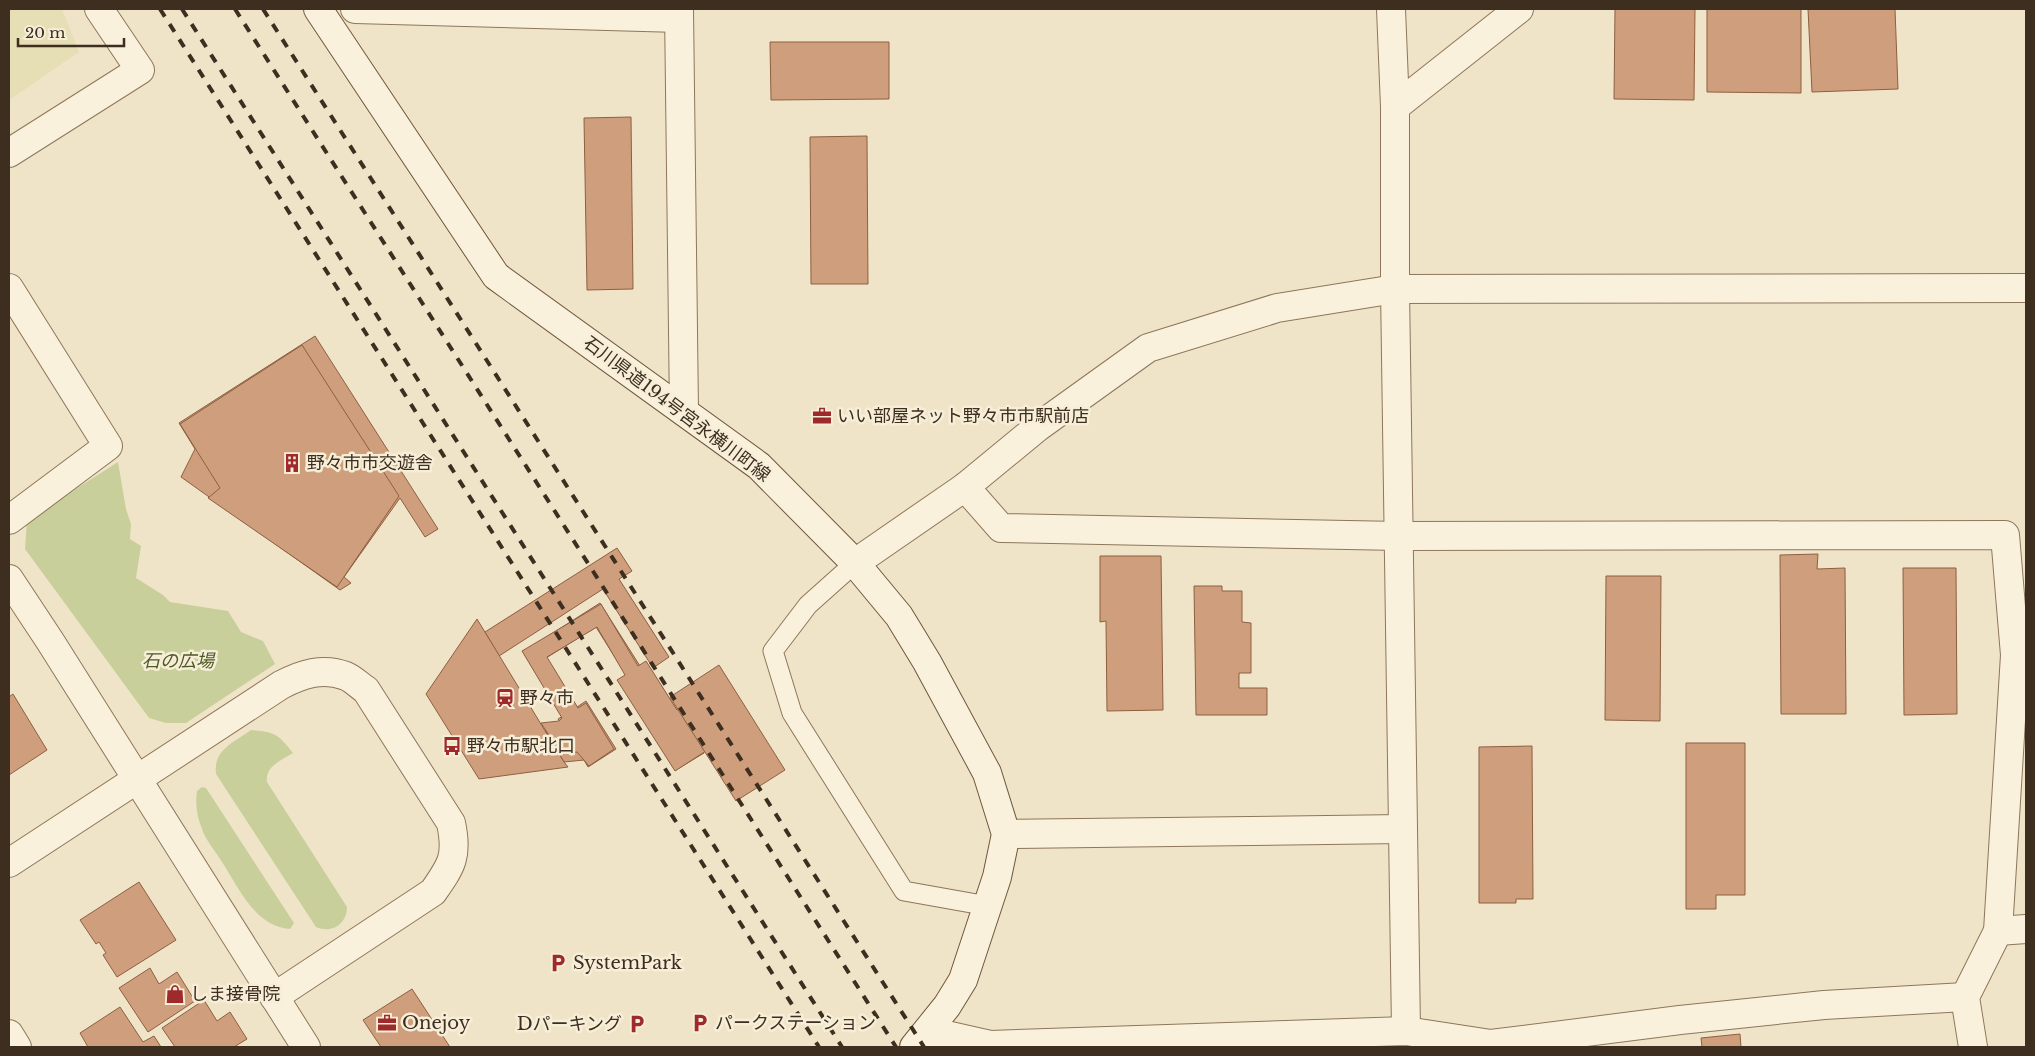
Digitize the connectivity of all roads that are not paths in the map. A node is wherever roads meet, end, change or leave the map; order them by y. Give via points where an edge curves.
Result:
1 (99, 9) edge
2 (318, 9) edge
3 (355, 9) edge
4 (1391, 9) edge
5 (1519, 9) edge
6 (679, 13) edge
7 (1395, 107) junction
8 (9, 153) edge
9 (9, 288) edge
10 (2026, 288) edge
11 (1395, 289) junction
12 (684, 411) junction
13 (965, 487) junction
14 (9, 520) edge
15 (1399, 536) junction
16 (855, 563) junction
17 (9, 579) edge
18 (137, 780) junction
19 (1403, 829) junction
20 (1006, 834) junction
21 (9, 863) edge
22 (988, 906) junction
23 (1998, 930) junction
24 (2026, 930) edge
25 (274, 997) junction
26 (1965, 997) junction
27 (1406, 1031) junction
28 (9, 1034) edge
29 (921, 1039) edge
30 (1491, 1046) edge
31 (17, 1047) edge
32 (306, 1047) edge
33 (1973, 1047) edge

1 - 8 street via 140,70
2 - 12 street, 石川県道194号宮永横川町線 via 496,276
3 - 6 street
4 - 7 street
5 - 7 street
6 - 12 street
7 - 11 street
9 - 14 street via 108,446
10 - 11 street
11 - 13 street via 1277,308 1148,348 1038,427
11 - 15 street
12 - 16 street, 石川県道194号宮永横川町線 via 759,466
13 - 15 street via 1001,528
13 - 16 street
15 - 19 street
15 - 23 street via 2005,535 2015,655
16 - 20 street, 石川県道194号宮永横川町線 via 899,616 958,717 987,773
16 - 22 lane via 808,605 773,651 792,713 904,891
17 - 18 street
18 - 21 street
18 - 25 street
18 - 25 street via 281,685 300,675 322,671 347,676 366,690 451,823 456,844 450,868 434,892
19 - 20 street
19 - 27 street
20 - 22 street, 石川県道194号宮永横川町線
22 - 29 street, 石川県道194号宮永横川町線 via 963,980
23 - 24 street
23 - 26 street
25 - 32 street
26 - 30 street via 1824,1005 1680,1020
26 - 33 street
27 - 29 street via 990,1045
27 - 30 street
28 - 31 street

